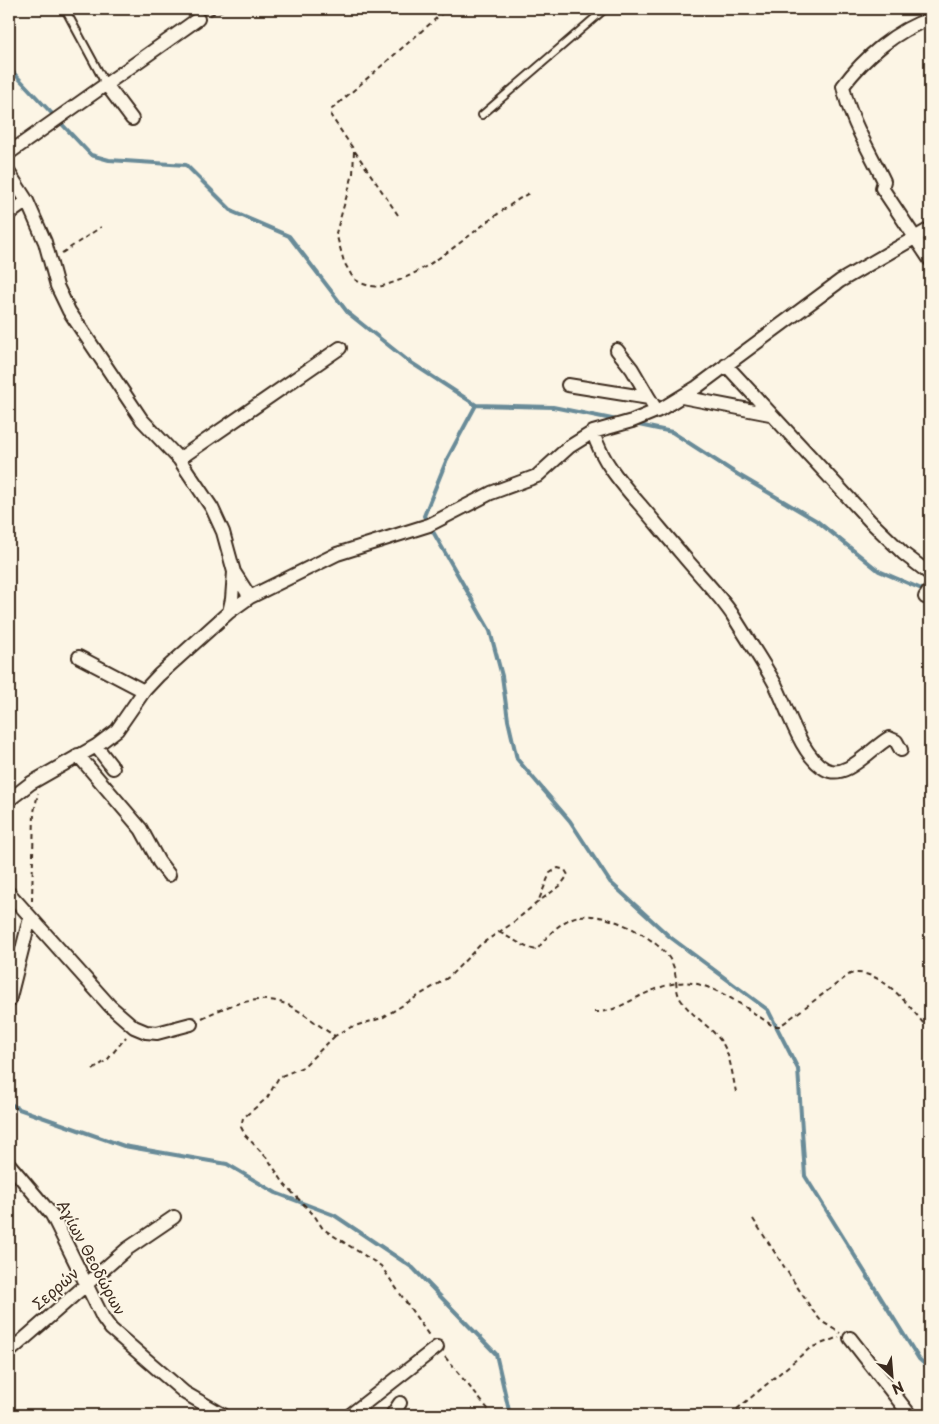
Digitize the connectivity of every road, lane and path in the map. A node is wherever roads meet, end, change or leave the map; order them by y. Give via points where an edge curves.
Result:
1 (65, 9) edge
2 (226, 9) edge
3 (448, 9) edge
4 (605, 9) edge
5 (198, 19) joint
6 (930, 19) edge
7 (105, 83) junction
8 (482, 115) dead end
9 (132, 119) dead end
10 (354, 151) junction
11 (9, 153) edge
12 (9, 173) edge
13 (529, 193) dead end
14 (27, 201) junction
15 (9, 214) edge
16 (398, 215) dead end
17 (101, 227) dead end
18 (930, 229) edge
19 (915, 238) junction
20 (51, 259) junction
21 (930, 260) edge
22 (340, 348) dead end
23 (617, 350) dead end
24 (726, 365) junction
25 (568, 385) dead end
26 (682, 397) junction
27 (649, 398) junction
28 (657, 411) junction
29 (770, 414) junction
30 (593, 432) junction
31 (180, 459) junction
32 (234, 572) junction
33 (930, 574) edge
34 (250, 597) junction
35 (229, 612) junction
36 (79, 657) dead end
37 (144, 691) junction
38 (96, 746) junction
39 (901, 750) dead end
40 (78, 755) junction
41 (113, 768) dead end
42 (42, 776) junction
43 (9, 800) edge
44 (169, 875) dead end
45 (9, 893) edge
46 (538, 902) junction
47 (30, 918) junction
48 (499, 932) junction
49 (676, 983) junction
50 (9, 1001) edge
51 (594, 1012) dead end
52 (191, 1024) joint
53 (132, 1025) junction
54 (930, 1032) edge
55 (334, 1036) junction
56 (93, 1070) dead end
57 (736, 1092) dead end
58 (9, 1164) edge
59 (174, 1217) dead end
60 (754, 1219) dead end
61 (86, 1284) junction
62 (850, 1338) dead end
63 (437, 1347) junction
64 (9, 1352) edge
65 (400, 1403) dead end
66 (223, 1415) edge
67 (352, 1415) edge
68 (392, 1415) edge
69 (493, 1415) edge
70 (730, 1415) edge
71 (910, 1415) edge

1 - 7 lane
2 - 5 path
3 - 10 path via 332,108 331,116
4 - 8 lane
5 - 7 street
6 - 19 street via 893,38 843,86 846,102 866,149 884,181 882,188
7 - 9 street
7 - 11 street
10 - 13 path via 352,180 338,218 337,243 353,278 373,286 382,286 406,276 446,255 457,243
10 - 16 path
12 - 14 street
14 - 15 street
14 - 20 street
17 - 20 path
18 - 19 street
19 - 21 street
19 - 24 street via 840,281
20 - 31 street via 57,286 69,312 142,420
22 - 31 street
23 - 27 street
24 - 26 street
24 - 29 street
25 - 27 street
26 - 28 street
26 - 29 street
27 - 28 street
28 - 30 street
29 - 33 street via 870,521
30 - 34 street via 569,447 537,476 491,493 429,525 337,554
30 - 39 street via 599,452 618,480 730,611 759,655 805,748 817,763 838,773 889,738 896,741
31 - 32 street via 224,532
32 - 34 street
32 - 35 street
34 - 35 street
35 - 37 street
36 - 37 street
37 - 38 street via 117,730
38 - 40 street
38 - 41 street
40 - 42 street
40 - 44 street via 141,829
42 - 43 street
42 - 47 path via 34,812
45 - 47 street
46 - 46 path via 565,881 568,875 565,870 558,868 550,873
46 - 48 path
47 - 50 street
47 - 53 street via 110,1006
48 - 49 path via 537,950 551,933 571,918 598,918 621,924 644,934 662,949 672,963
48 - 55 path via 481,944 440,983 382,1018
49 - 51 path via 660,987 620,1007
49 - 54 path via 691,982 704,986 773,1026 780,1026 850,974 863,972 907,1002
49 - 57 path via 681,999 725,1047
52 - 53 street via 157,1033
52 - 55 path via 249,1000 264,1000 290,1005
53 - 56 path via 120,1047
55 - 63 path via 303,1066 279,1077 267,1098 242,1118 241,1127 323,1229 381,1266
58 - 61 street, Αγίων Θεοδώρων via 52,1216
59 - 61 street, Σερρών via 127,1249
60 - 70 path via 813,1311 821,1321 843,1335 810,1348
61 - 64 street, Σερρών
61 - 66 street, Αγίων Θεοδώρων via 103,1318 127,1344 185,1393
62 - 71 street
63 - 67 street
63 - 69 path
65 - 68 street

